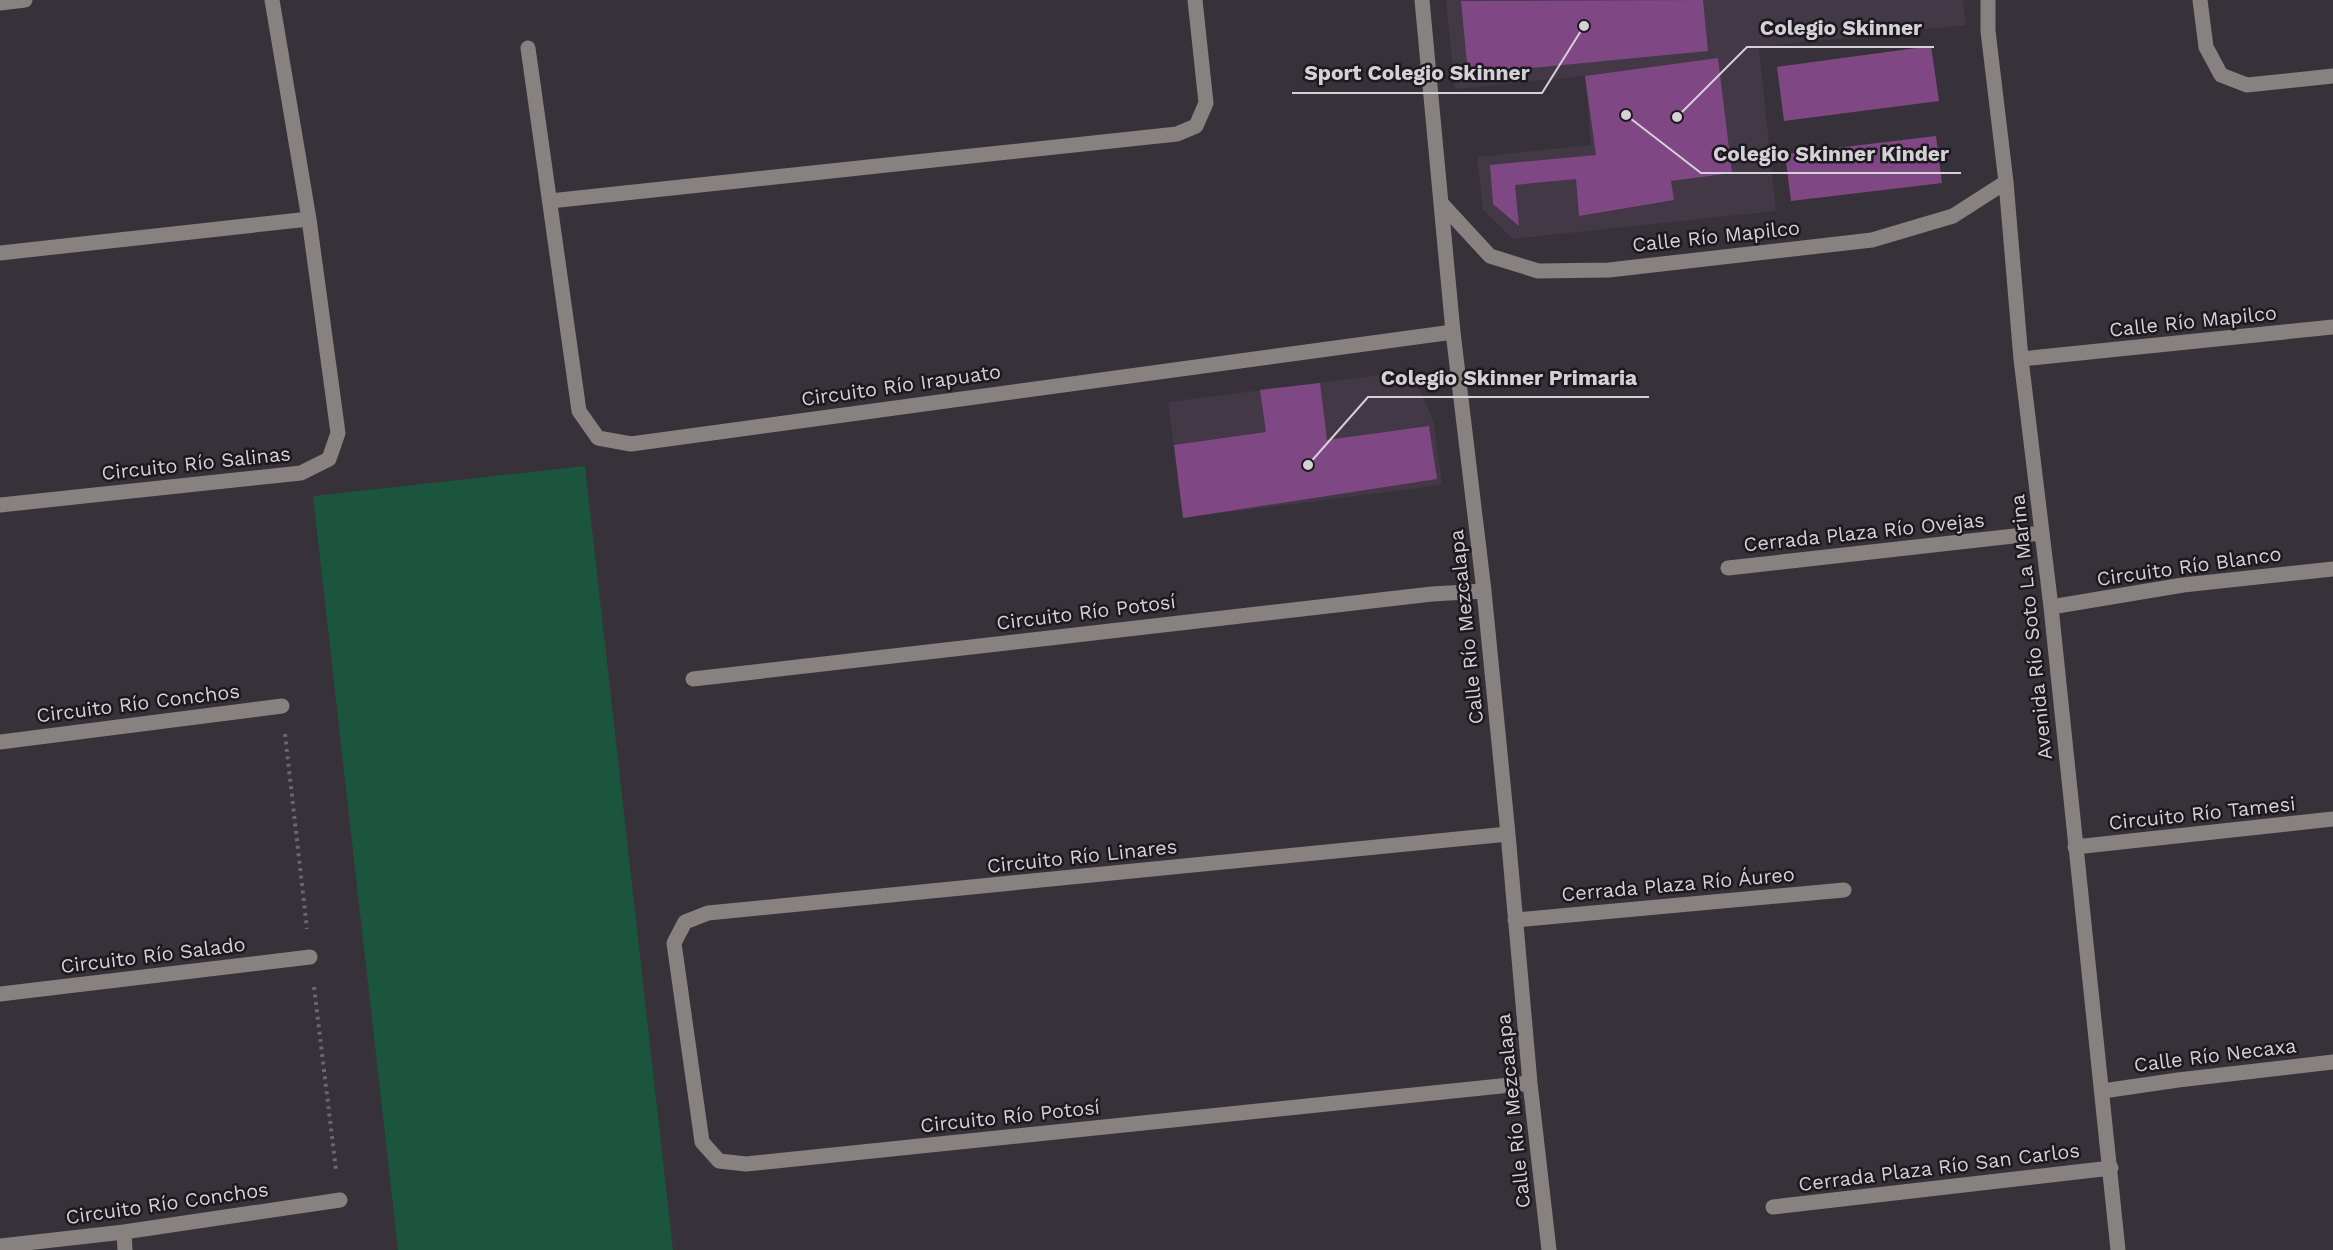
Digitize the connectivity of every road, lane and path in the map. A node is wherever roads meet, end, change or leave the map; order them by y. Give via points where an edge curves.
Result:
1 (25, 0) edge
2 (272, 0) edge
3 (1196, 0) edge
4 (1422, 0) edge
5 (1988, 0) edge
6 (2200, 0) edge
7 (0, 3) edge
8 (528, 48) dead end
9 (2333, 76) edge
10 (2006, 182) junction
11 (550, 201) junction
12 (1442, 204) junction
13 (309, 219) junction
14 (0, 253) edge
15 (2333, 327) edge
16 (1453, 332) junction
17 (2021, 359) junction
18 (0, 505) edge
19 (2041, 533) junction
20 (1728, 568) dead end
21 (2333, 569) edge
22 (1484, 591) junction
23 (2051, 607) junction
24 (693, 678) dead end
25 (282, 706) dead end
26 (0, 742) edge
27 (2333, 819) edge
28 (1508, 834) junction
29 (2075, 847) junction
30 (1844, 890) dead end
31 (1515, 920) junction
32 (674, 943) joint
33 (310, 957) dead end
34 (0, 994) edge
35 (2333, 1062) edge
36 (1530, 1083) junction
37 (2103, 1091) junction
38 (2110, 1168) junction
39 (340, 1200) dead end
40 (1773, 1208) dead end
41 (124, 1232) junction
42 (0, 1246) edge
43 (125, 1250) edge
44 (1549, 1250) edge
45 (2118, 1250) edge

1 - 7 street
2 - 13 street, Circuito Río Salinas
3 - 11 street via 1206,103 1196,126 1177,134
4 - 12 street, Calle Río Mezcalapa
5 - 10 street, Avenida Río Soto La Marina
6 - 9 street via 2206,47 2221,75 2247,85
8 - 11 street, Circuito Río Irapuato
10 - 12 street, Calle Río Mapilco via 1953,216 1872,240 1609,270 1538,271 1490,256
10 - 17 street, Avenida Río Soto La Marina
11 - 16 street, Circuito Río Irapuato via 579,411 598,438 631,444
12 - 16 street, Calle Río Mezcalapa
13 - 14 street
13 - 18 street, Circuito Río Salinas via 338,433 329,459 302,473
15 - 17 street, Calle Río Mapilco
16 - 22 street, Calle Río Mezcalapa
17 - 19 street, Avenida Río Soto La Marina
19 - 20 street, Cerrada Plaza Río Ovejas
19 - 23 street, Avenida Río Soto La Marina
21 - 23 street, Circuito Río Blanco via 2183,585
22 - 24 street, Circuito Río Potosí
22 - 28 street, Calle Río Mezcalapa
23 - 29 street, Avenida Río Soto La Marina
25 - 26 street, Circuito Río Conchos
27 - 29 street, Circuito Río Tamesi
28 - 31 street, Calle Río Mezcalapa
28 - 32 street, Circuito Río Linares via 708,913 685,921
29 - 37 street, Avenida Río Soto La Marina
30 - 31 street, Cerrada Plaza Río Áureo
31 - 36 street, Calle Río Mezcalapa
32 - 36 street, Circuito Río Potosí via 702,1142 719,1161 746,1164
33 - 34 street, Circuito Río Salado
35 - 37 street, Calle Río Necaxa
36 - 44 street, Calle Río Mezcalapa
37 - 38 street, Avenida Río Soto La Marina
38 - 40 street, Cerrada Plaza Río San Carlos
38 - 45 street, Avenida Río Soto La Marina
39 - 41 street, Circuito Río Conchos
41 - 42 street, Circuito Río Conchos
41 - 43 street

